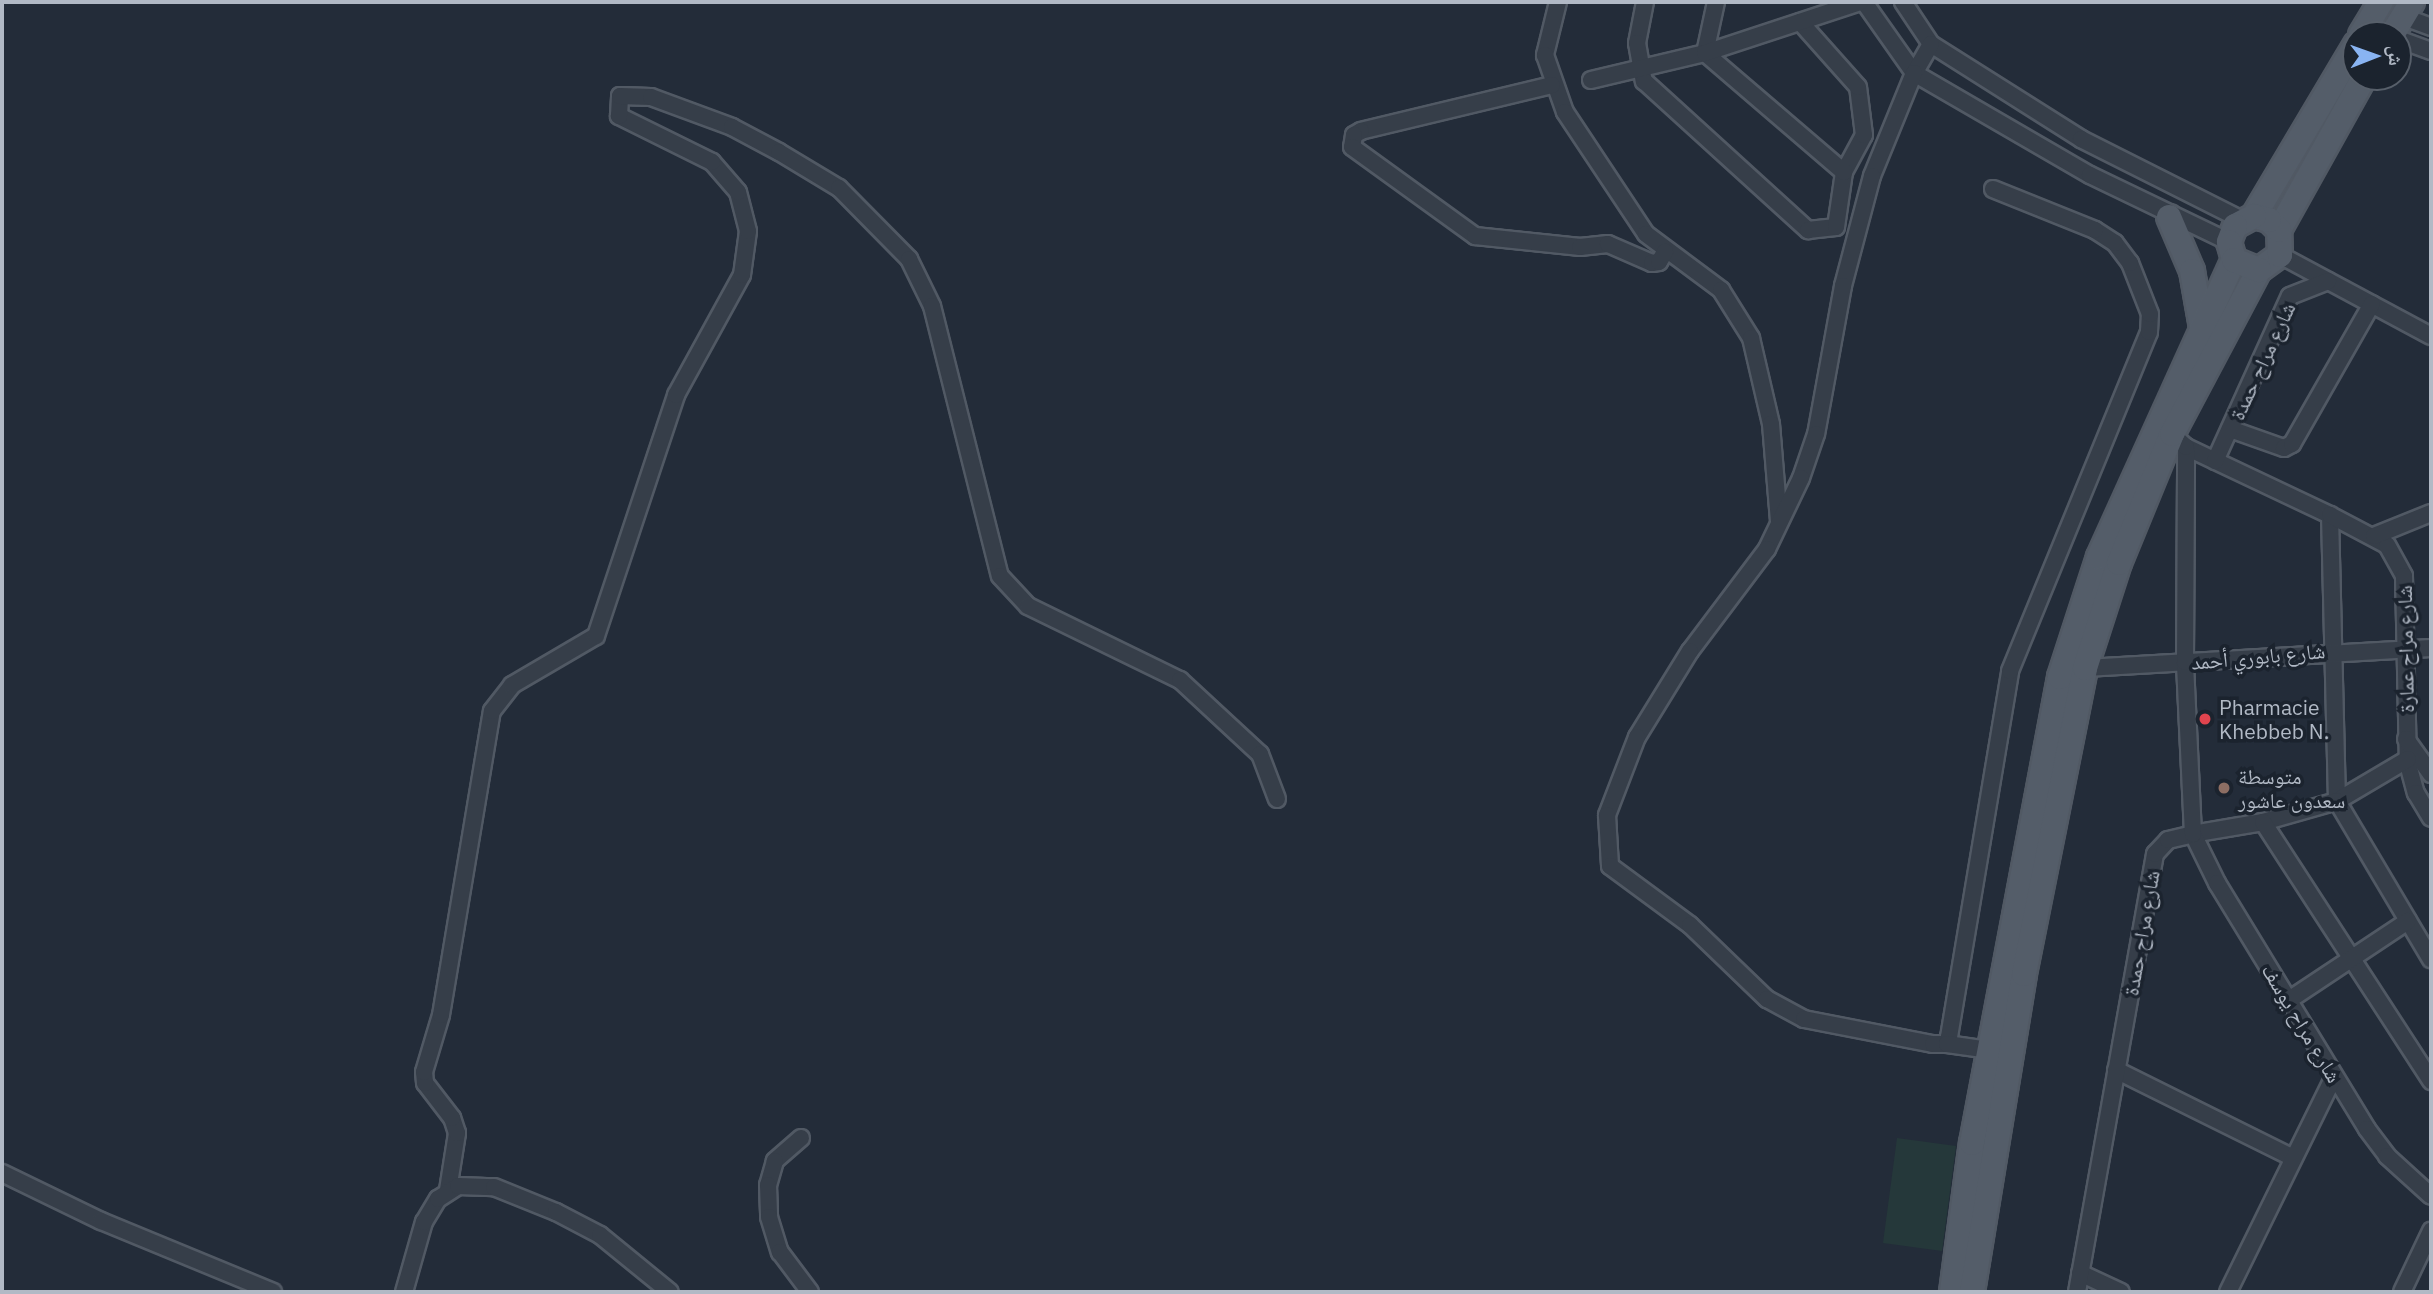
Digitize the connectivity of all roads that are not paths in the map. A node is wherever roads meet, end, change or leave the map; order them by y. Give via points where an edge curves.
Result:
1 (1558, 2) edge
2 (1645, 2) edge
3 (1716, 2) edge
4 (1862, 2) edge
5 (1903, 2) edge
6 (2381, 2) edge
7 (2369, 21) edge
8 (1800, 22) junction
9 (2412, 24) edge
10 (2431, 27) edge
11 (2412, 33) edge
12 (1931, 44) junction
13 (2431, 51) edge
14 (1705, 53) junction
15 (2342, 67) edge
16 (1639, 68) junction
17 (1914, 73) junction
18 (1591, 80) dead end
19 (1552, 85) junction
20 (2356, 91) edge
21 (1844, 173) junction
22 (1993, 189) dead end
23 (2169, 217) junction
24 (2248, 218) junction
25 (2279, 230) junction
26 (2231, 251) junction
27 (1665, 252) junction
28 (2280, 255) junction
29 (2259, 270) junction
30 (2328, 281) junction
31 (2372, 304) junction
32 (2202, 328) junction
33 (2431, 336) edge
34 (2230, 429) junction
35 (2179, 440) junction
36 (2215, 461) junction
37 (2431, 513) edge
38 (2330, 515) junction
39 (1779, 526) junction
40 (2374, 536) junction
41 (2431, 648) edge
42 (2407, 649) junction
43 (2333, 650) junction
44 (2185, 662) junction
45 (2085, 668) junction
46 (2406, 739) junction
47 (2408, 759) junction
48 (2431, 774) edge
49 (1277, 799) dead end
50 (2337, 801) junction
51 (2431, 818) edge
52 (2263, 822) junction
53 (2193, 834) junction
54 (2408, 921) junction
55 (2349, 958) junction
56 (2431, 958) edge
57 (2289, 1000) junction
58 (1947, 1044) junction
59 (1989, 1050) junction
60 (2116, 1070) junction
61 (2334, 1077) junction
62 (2431, 1081) edge
63 (801, 1138) dead end
64 (2291, 1157) junction
65 (2, 1173) edge
66 (448, 1190) junction
67 (2431, 1196) edge
68 (2431, 1231) edge
69 (2080, 1273) junction
70 (274, 1292) edge
71 (404, 1292) edge
72 (670, 1292) edge
73 (810, 1292) edge
74 (1952, 1292) edge
75 (1972, 1292) edge
76 (2077, 1292) edge
77 (2121, 1292) edge
78 (2228, 1292) edge
79 (2402, 1292) edge

1 - 19 street via 1545,55
2 - 16 street via 1637,43
3 - 14 street
4 - 8 street
4 - 17 street
5 - 12 street
6 - 7 main road
8 - 14 street
8 - 21 street via 1857,87 1864,135
9 - 10 street
11 - 13 street
12 - 17 street
12 - 24 street via 2081,139
14 - 16 street
14 - 21 street
15 - 24 main road
16 - 18 street
16 - 21 street via 1658,97 1808,230 1836,227
17 - 23 street
17 - 39 street via 1872,176 1843,286 1816,434
19 - 27 street via 1565,112 1646,233
19 - 27 street via 1362,131 1354,135 1352,147 1475,236 1580,247 1608,244 1652,263 1659,262
20 - 25 main road
22 - 58 street via 2095,230 2115,243 2130,263 2150,314 2149,332 2010,671
23 - 26 street
23 - 32 main road via 2192,271
24 - 25 main road via 2269,219
24 - 26 main road
25 - 28 main road
26 - 29 main road
26 - 32 main road
27 - 39 street via 1721,290 1751,338 1771,424
28 - 29 main road
28 - 30 street
29 - 35 main road
30 - 31 street
30 - 34 street, شارع مراح حمدة via 2290,296
31 - 33 street
31 - 34 street via 2292,444 2284,448
32 - 59 main road via 2099,557 2060,677
34 - 36 street, شارع مراح حمدة
35 - 36 street, شارع مراح عمارة
35 - 44 street
35 - 45 main road via 2119,563
36 - 38 street, شارع مراح عمارة
37 - 40 street
38 - 40 street, شارع مراح عمارة
38 - 43 street
39 - 58 street via 1767,549 1690,651 1637,737 1606,816 1610,866 1690,925 1784,1011 1804,1019
40 - 42 street, شارع مراح عمارة via 2398,558 2404,576
41 - 42 street, شارع بابوري أحمد
42 - 43 street, شارع بابوري أحمد
42 - 46 street, شارع مراح عمارة
43 - 44 street, شارع بابوري أحمد
43 - 50 street
44 - 45 street, شارع بابوري أحمد
44 - 53 street
45 - 75 main road via 2024,974
46 - 47 street, شارع مراح عمارة
46 - 48 street
47 - 50 street, شارع مراح حمدة
47 - 51 street, شارع مراح عمارة via 2416,793
49 - 66 street via 1260,754 1180,680 1028,606 1000,576 932,306 909,259 839,188 779,152 732,127 651,97 620,96 619,116 712,162 738,192 748,232 742,275 676,395 596,636 512,685 492,711 441,1015 424,1072 425,1083 452,1118 457,1133
50 - 52 street, شارع مراح حمدة
50 - 54 street
52 - 53 street, شارع مراح حمدة
52 - 55 street
53 - 57 street, شارع مراح يوسف via 2217,883
53 - 60 street, شارع مراح حمدة via 2168,840 2155,854
54 - 55 street
54 - 56 street
55 - 57 street
55 - 62 street
57 - 61 street, شارع مراح يوسف
58 - 59 street
59 - 74 main road
60 - 64 street
60 - 69 street, شارع مراح حمدة
61 - 64 street
61 - 67 street, شارع مراح يوسف via 2387,1156
63 - 73 street via 775,1161 768,1185 769,1217 780,1252
64 - 78 street
65 - 70 street
66 - 71 street via 424,1222
66 - 72 street via 494,1186 556,1212 600,1234
68 - 79 street
69 - 76 street, شارع مراح حمدة
69 - 77 street

